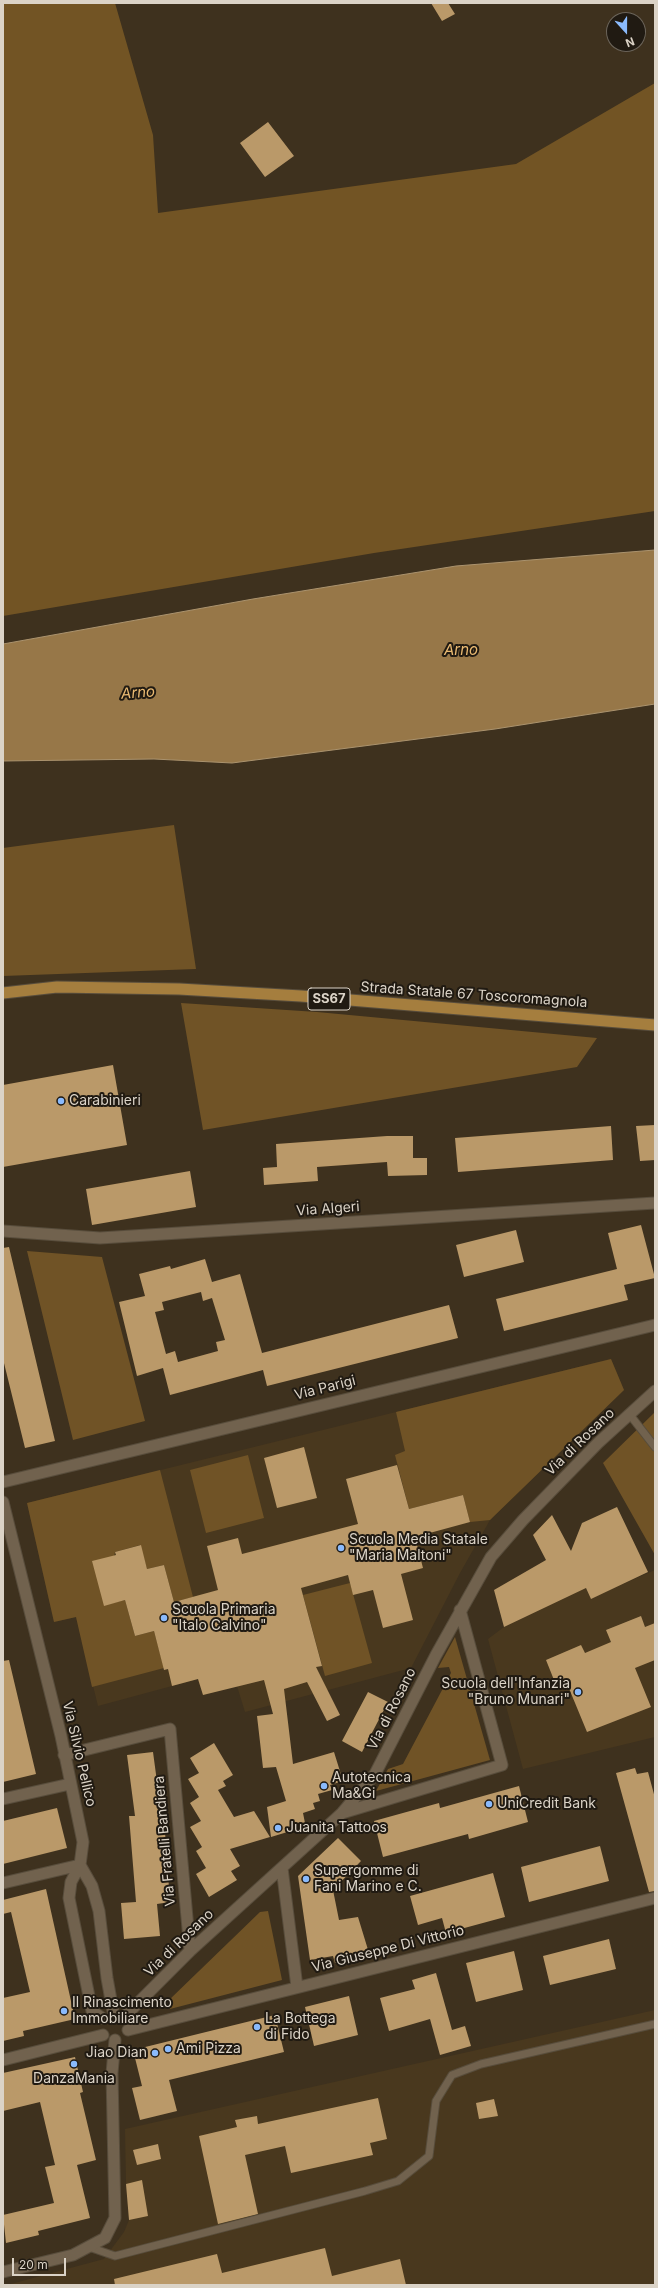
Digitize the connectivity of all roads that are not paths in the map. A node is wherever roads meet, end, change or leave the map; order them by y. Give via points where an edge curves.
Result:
1 (3, 993) edge
2 (655, 1025) edge
3 (655, 1203) edge
4 (3, 1231) edge
5 (655, 1325) edge
6 (655, 1391) edge
7 (630, 1415) junction
8 (655, 1447) edge
9 (3, 1482) edge
10 (3, 1502) edge
11 (460, 1610) junction
12 (64, 1755) junction
13 (70, 1784) junction
14 (3, 1799) edge
15 (342, 1813) junction
16 (80, 1865) junction
17 (282, 1868) junction
18 (3, 1883) edge
19 (655, 1898) edge
20 (190, 1952) junction
21 (297, 1987) junction
22 (113, 2011) junction
23 (125, 2016) junction
24 (102, 2018) junction
25 (655, 2024) edge
26 (128, 2030) junction
27 (103, 2035) junction
28 (115, 2040) junction
29 (3, 2060) edge
30 (89, 2247) junction
31 (3, 2272) edge

1 - 2 main road, Strada Statale 67 Toscoromagnola / SS67 via 57,987 179,989 301,996
3 - 4 street, Via Algeri via 100,1238
5 - 9 street, Via Parigi
6 - 7 street, Via di Rosano
7 - 8 lane
7 - 11 street, Via di Rosano via 598,1442 523,1520 491,1557
10 - 12 street, Via Silvio Pellico
11 - 15 street, Via di Rosano via 375,1774
11 - 15 street via 502,1765
12 - 13 street, Via Silvio Pellico
12 - 20 street, Via Fratelli Bandiera via 170,1729
13 - 14 street
13 - 16 street, Via Silvio Pellico via 83,1842
15 - 17 street, Via di Rosano
16 - 18 street
16 - 22 street via 92,1886 100,1911
16 - 24 street, Via Silvio Pellico via 71,1882 69,1898 92,2011
17 - 20 street, Via di Rosano
17 - 21 street
19 - 21 street, Via Giuseppe Di Vittorio
20 - 23 street, Via di Rosano
21 - 26 street, Via Giuseppe Di Vittorio
22 - 23 street
22 - 24 street
23 - 26 street
24 - 27 street via 100,2026
25 - 30 lane via 481,2064 452,2075 436,2101 429,2156 398,2181 115,2256
26 - 28 street via 124,2036
27 - 28 street
27 - 29 street
28 - 30 street via 112,2086 114,2218 105,2238
30 - 31 street via 74,2255

